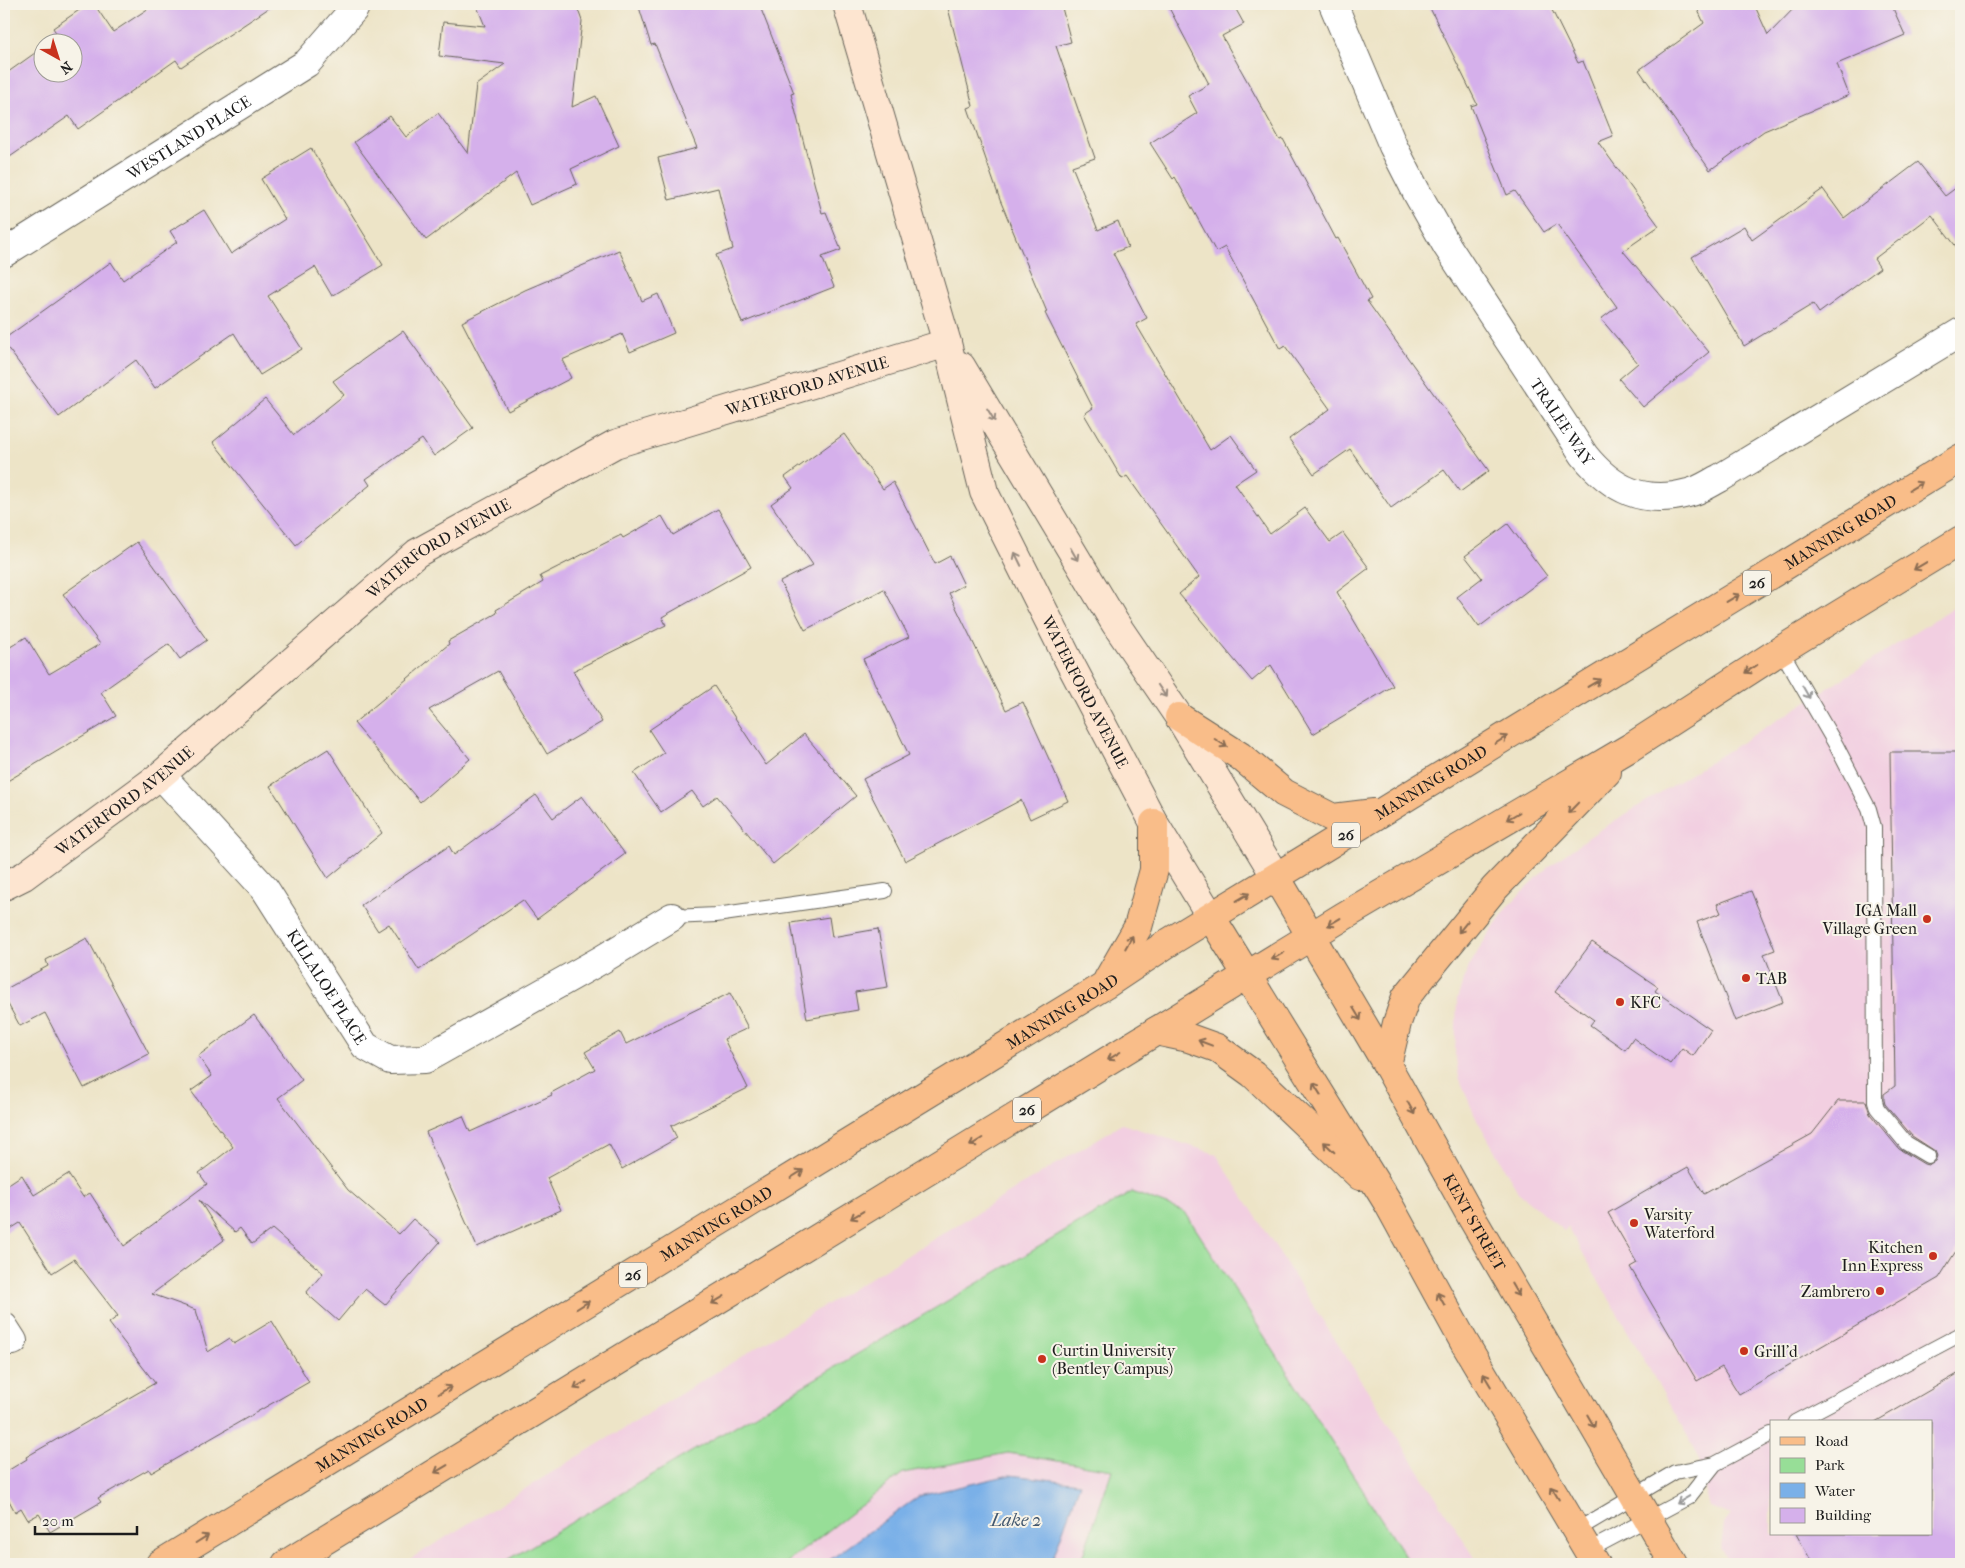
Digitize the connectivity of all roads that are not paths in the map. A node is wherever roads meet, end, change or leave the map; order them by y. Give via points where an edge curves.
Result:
1 (352, 4) edge
2 (847, 4) edge
3 (1333, 4) edge
4 (4, 253) edge
5 (1961, 332) edge
6 (948, 343) junction
7 (1961, 458) edge
8 (1961, 540) edge
9 (1781, 650) junction
10 (1180, 717) junction
11 (1631, 747) junction
12 (161, 775) junction
13 (1385, 811) junction
14 (1154, 823) junction
15 (1276, 878) junction
16 (4, 886) edge
17 (885, 891) dead end
18 (672, 917) joint
19 (1211, 917) junction
20 (1310, 936) junction
21 (1246, 975) junction
22 (1105, 985) junction
23 (1156, 1031) junction
24 (1387, 1065) junction
25 (1928, 1156) dead end
26 (1390, 1205) junction
27 (1961, 1334) edge
28 (1799, 1420) edge
29 (1770, 1435) edge
30 (1715, 1464) junction
31 (1641, 1507) junction
32 (1587, 1548) edge
33 (160, 1564) edge
34 (286, 1564) edge
35 (1674, 1564) edge

1 - 4 street, WESTLAND PLACE via 354,9 307,63
2 - 6 street, WATERFORD AVENUE
3 - 5 street, TRALEE WAY via 1393,146 1434,223 1584,455 1610,482 1634,494 1661,497 1690,493
6 -> 10 street, WATERFORD AVENUE via 1115,624
6 - 12 street, WATERFORD AVENUE via 615,444 417,553
14 -> 6 street, WATERFORD AVENUE via 984,492
13 -> 7 main road, MANNING ROAD / 26
8 -> 9 main road, 26
9 -> 11 main road, 26
9 -> 25 lane via 1869,809 1874,827 1875,1101 1877,1108 1906,1143
10 -> 13 main road via 1240,756 1284,793 1333,818
10 - 15 street, WATERFORD AVENUE
11 -> 20 main road, 26
11 -> 24 main road via 1494,889 1406,997
12 - 16 street, WATERFORD AVENUE via 24,876
12 - 18 street, KILLALOE PLACE via 265,889 365,1046 390,1060 425,1059
13 - 15 main road, MANNING ROAD / 26
14 - 19 street, WATERFORD AVENUE
22 -> 14 main road via 1138,927 1154,870
19 -> 15 main road, MANNING ROAD / 26
15 - 20 main road, KENT STREET
17 - 18 lane via 716,915
19 - 21 main road
19 - 22 main road, MANNING ROAD / 26
20 -> 21 main road, 26
20 -> 24 main road, KENT STREET
21 - 23 main road, 26
26 -> 21 main road
33 -> 22 main road, MANNING ROAD / 26
26 -> 23 main road via 1253,1074 1217,1048
23 -> 34 main road, 26
24 -> 31 main road, KENT STREET via 1472,1218
32 -> 26 main road via 1464,1342
27 - 28 lane
29 - 30 lane
30 - 31 lane via 1675,1472
30 -> 31 lane via 1689,1497
31 - 32 lane
31 - 32 lane
31 - 35 main road, KENT STREET

